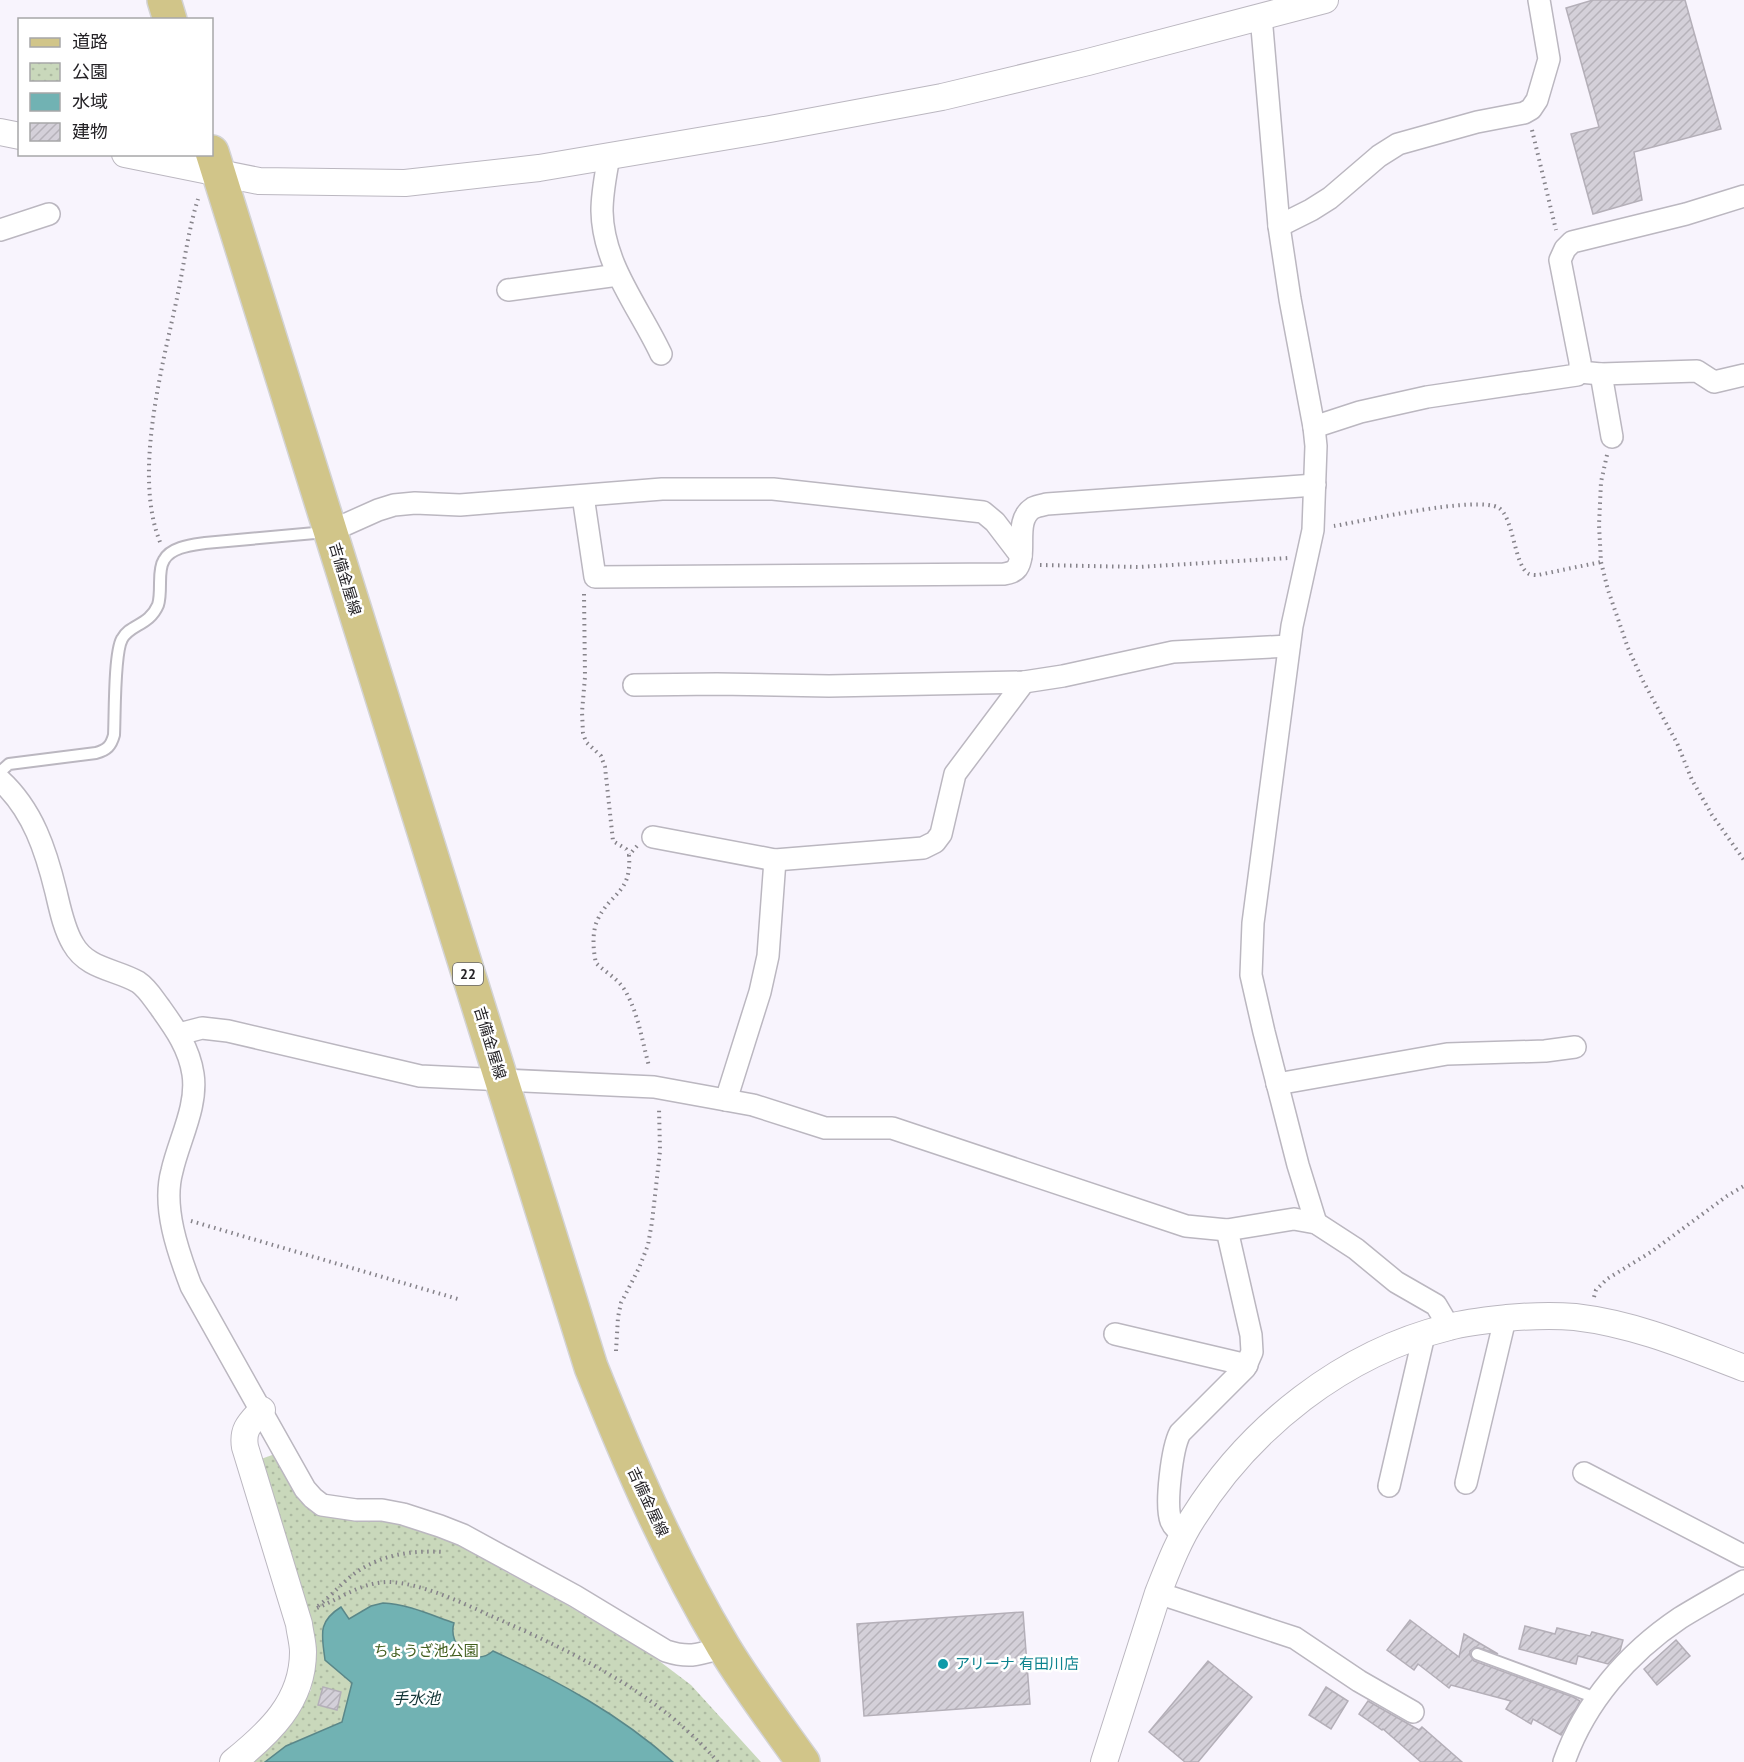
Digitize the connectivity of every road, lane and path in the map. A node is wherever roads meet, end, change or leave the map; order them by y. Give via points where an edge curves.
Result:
1 (164, 0) edge
2 (1325, 0) edge
3 (1539, 0) edge
4 (1265, 10) edge
5 (169, 18) edge
6 (1528, 111) junction
7 (0, 132) edge
8 (18, 136) edge
9 (141, 156) edge
10 (609, 156) junction
11 (212, 165) edge
12 (1744, 196) edge
13 (49, 214) dead end
14 (1279, 226) junction
15 (0, 230) edge
16 (1562, 256) junction
17 (618, 275) junction
18 (508, 290) dead end
19 (661, 354) dead end
20 (1590, 373) junction
21 (1744, 375) edge
22 (1314, 427) junction
23 (1612, 437) joint
24 (1315, 485) junction
25 (583, 496) junction
26 (1313, 530) junction
27 (331, 531) junction
28 (169, 556) junction
29 (1021, 556) junction
30 (1306, 557) junction
31 (1601, 561) junction
32 (593, 568) junction
33 (1289, 646) junction
34 (1024, 682) junction
35 (634, 686) dead end
36 (0, 772) edge
37 (0, 780) edge
38 (653, 837) dead end
39 (629, 855) dead end
40 (775, 860) junction
41 (1744, 860) edge
42 (179, 1034) junction
43 (1575, 1047) dead end
44 (501, 1078) junction
45 (1277, 1084) junction
46 (726, 1100) junction
47 (1744, 1186) edge
48 (171, 1215) junction
49 (1316, 1223) junction
50 (1227, 1230) junction
51 (458, 1299) dead end
52 (1505, 1319) junction
53 (1586, 1319) junction
54 (1449, 1327) junction
55 (1115, 1334) dead end
56 (1424, 1335) junction
57 (1247, 1365) junction
58 (1744, 1368) edge
59 (262, 1410) junction
60 (1584, 1473) dead end
61 (1466, 1483) dead end
62 (1389, 1486) dead end
63 (1184, 1534) junction
64 (448, 1552) dead end
65 (1744, 1556) edge
66 (1744, 1581) edge
67 (1158, 1593) junction
68 (302, 1615) junction
69 (723, 1647) junction
70 (1477, 1654) dead end
71 (1596, 1698) junction
72 (1413, 1712) dead end
73 (233, 1762) edge
74 (718, 1762) edge
75 (803, 1762) edge
76 (1104, 1762) edge
77 (1564, 1762) edge

1 - 5 main road
2 - 4 street
3 - 6 street via 1549,59 1537,100
4 - 10 street via 1088,62 942,97
4 - 14 street
6 - 14 street via 1398,144 1330,198
6 - 16 path
7 - 8 street
9 - 11 street
10 - 11 street via 405,183 259,181
10 - 17 street via 603,189 603,225
11 - 27 main road, 吉備金屋線 / 22
11 - 28 path via 197,203 152,417 152,510 158,536
12 - 16 street via 1572,242
13 - 15 street
14 - 22 street
16 - 20 street via 1580,362
17 - 18 street
17 - 19 street
20 - 21 street via 1697,371 1714,382
20 - 22 street via 1427,397
20 - 23 street
22 - 24 street
23 - 31 path via 1601,482
24 - 26 street
24 - 29 street via 1047,504 1027,514
25 - 27 street via 460,505 393,505
25 - 29 street via 662,489 773,489 983,512
25 - 32 street
26 - 30 street
26 - 31 path via 1443,506 1492,505 1501,509 1523,568 1530,574
27 - 28 lane via 205,543 174,551
27 - 44 main road, 吉備金屋線 / 22
28 - 36 lane via 164,559 159,603 152,616 121,640 112,743 96,753 9,764
29 - 30 path via 1040,565 1138,567
29 - 32 street via 1018,567 1004,574 595,577
30 - 33 street
31 - 41 path via 1625,639 1643,681 1692,780
32 - 39 path via 583,585 583,733 605,767 613,841
33 - 34 street via 1173,652
33 - 45 street via 1253,923 1251,975
34 - 35 street
34 - 40 street via 955,774 941,834 935,842 923,848
37 - 42 street via 26,811 47,855 73,944 99,968 139,983
38 - 40 street
40 - 46 street via 768,956
42 - 44 street via 202,1028 228,1031 420,1076
42 - 48 street via 190,1063 193,1093 171,1172
43 - 45 street via 1447,1054
44 - 46 street via 643,1086
44 - 69 main road, 吉備金屋線 / 22 via 591,1367 646,1499
45 - 49 street
46 - 50 street via 825,1128 892,1128 1186,1226
47 - 53 path via 1607,1279 1596,1290
48 - 51 path
48 - 59 street via 191,1286
49 - 50 street via 1294,1219
49 - 54 street via 1396,1282 1436,1305
50 - 57 street via 1251,1335 1252,1352
52 - 53 street
52 - 54 street
52 - 61 street
53 - 58 street via 1660,1336
54 - 56 street
55 - 57 street
56 - 62 street
56 - 63 street via 1341,1372 1285,1413 1229,1469
57 - 63 street via 1177,1438 1168,1506 1171,1521
59 - 68 street via 248,1425 244,1447
59 - 69 street via 305,1489 322,1505 403,1514 464,1535 666,1651 694,1656
60 - 65 street
63 - 67 street
64 - 68 path via 416,1551 377,1560
66 - 71 street via 1682,1617 1650,1641 1622,1666
67 - 72 street via 1295,1638
67 - 76 street
68 - 73 street via 300,1679 287,1708 263,1738
68 - 74 path via 360,1586 392,1582 422,1588 529,1632 606,1671 664,1711
69 - 75 main road, 吉備金屋線 / 22
70 - 71 lane
71 - 77 street

